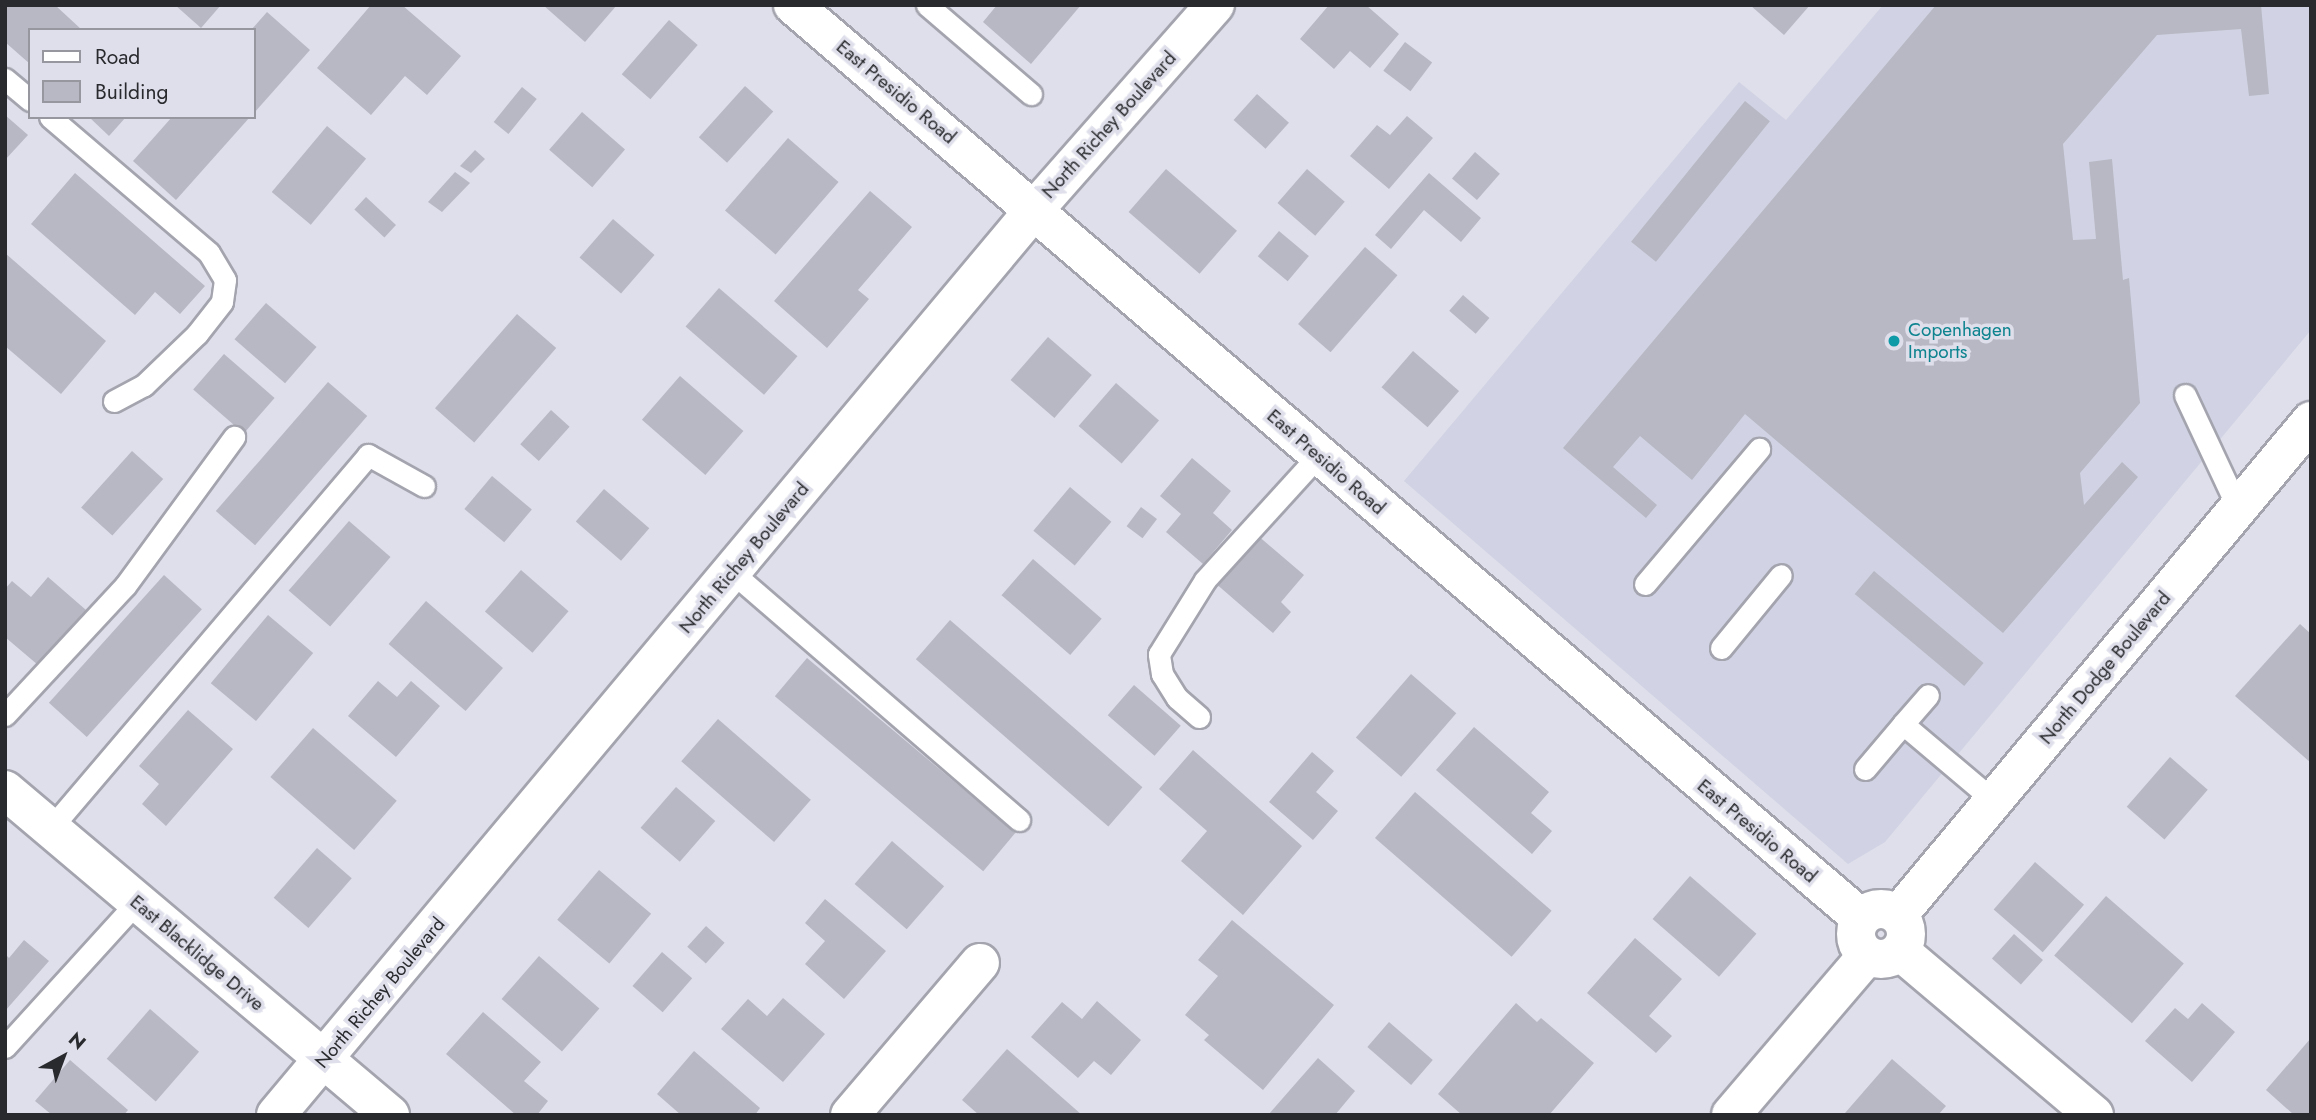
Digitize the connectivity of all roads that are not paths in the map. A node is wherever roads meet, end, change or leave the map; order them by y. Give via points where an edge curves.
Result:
1 (793, 5) edge
2 (927, 5) edge
3 (1215, 5) edge
4 (5, 79) edge
5 (1031, 94) dead end
6 (28, 98) edge
7 (52, 119) edge
8 (1035, 209) junction
9 (2185, 395) dead end
10 (114, 401) dead end
11 (2311, 421) edge
12 (233, 437) dead end
13 (1759, 449) dead end
14 (1318, 456) junction
15 (424, 486) dead end
16 (2238, 508) junction
17 (733, 573) junction
18 (1781, 575) dead end
19 (1645, 584) dead end
20 (1721, 648) dead end
21 (1928, 695) dead end
22 (5, 715) edge
23 (1199, 718) dead end
24 (1903, 724) junction
25 (1865, 769) dead end
26 (5, 790) edge
27 (1994, 802) junction
28 (1019, 820) dead end
29 (50, 828) junction
30 (137, 902) junction
31 (1881, 935) junction
32 (980, 963) dead end
33 (5, 1047) edge
34 (324, 1059) junction
35 (276, 1115) edge
36 (390, 1115) edge
37 (850, 1115) edge
38 (1731, 1115) edge
39 (2094, 1115) edge

1 - 8 street, East Presidio Road
2 - 5 lane
3 - 8 street, North Richey Boulevard
4 - 6 lane
7 - 10 lane via 209,253 225,280 222,302 197,334 144,385
8 - 14 street, East Presidio Road
8 - 17 street, North Richey Boulevard
9 - 16 lane
11 - 16 street, North Dodge Boulevard
12 - 22 lane via 125,586
13 - 19 lane
14 - 23 lane via 1205,580 1159,654 1162,674 1177,698
14 - 31 street, East Presidio Road
15 - 29 lane via 368,455
16 - 27 street, North Dodge Boulevard
17 - 28 lane
17 - 34 street, North Richey Boulevard
18 - 20 lane
21 - 24 lane
24 - 25 lane
24 - 27 lane
26 - 29 street, East Blacklidge Drive
27 - 31 street, North Dodge Boulevard
29 - 30 street, East Blacklidge Drive
30 - 33 lane
30 - 34 street, East Blacklidge Drive
31 - 38 street, North Dodge Boulevard
31 - 39 street, East Presidio Road
32 - 37 street
34 - 35 street, North Richey Boulevard
34 - 36 street, East Blacklidge Drive

